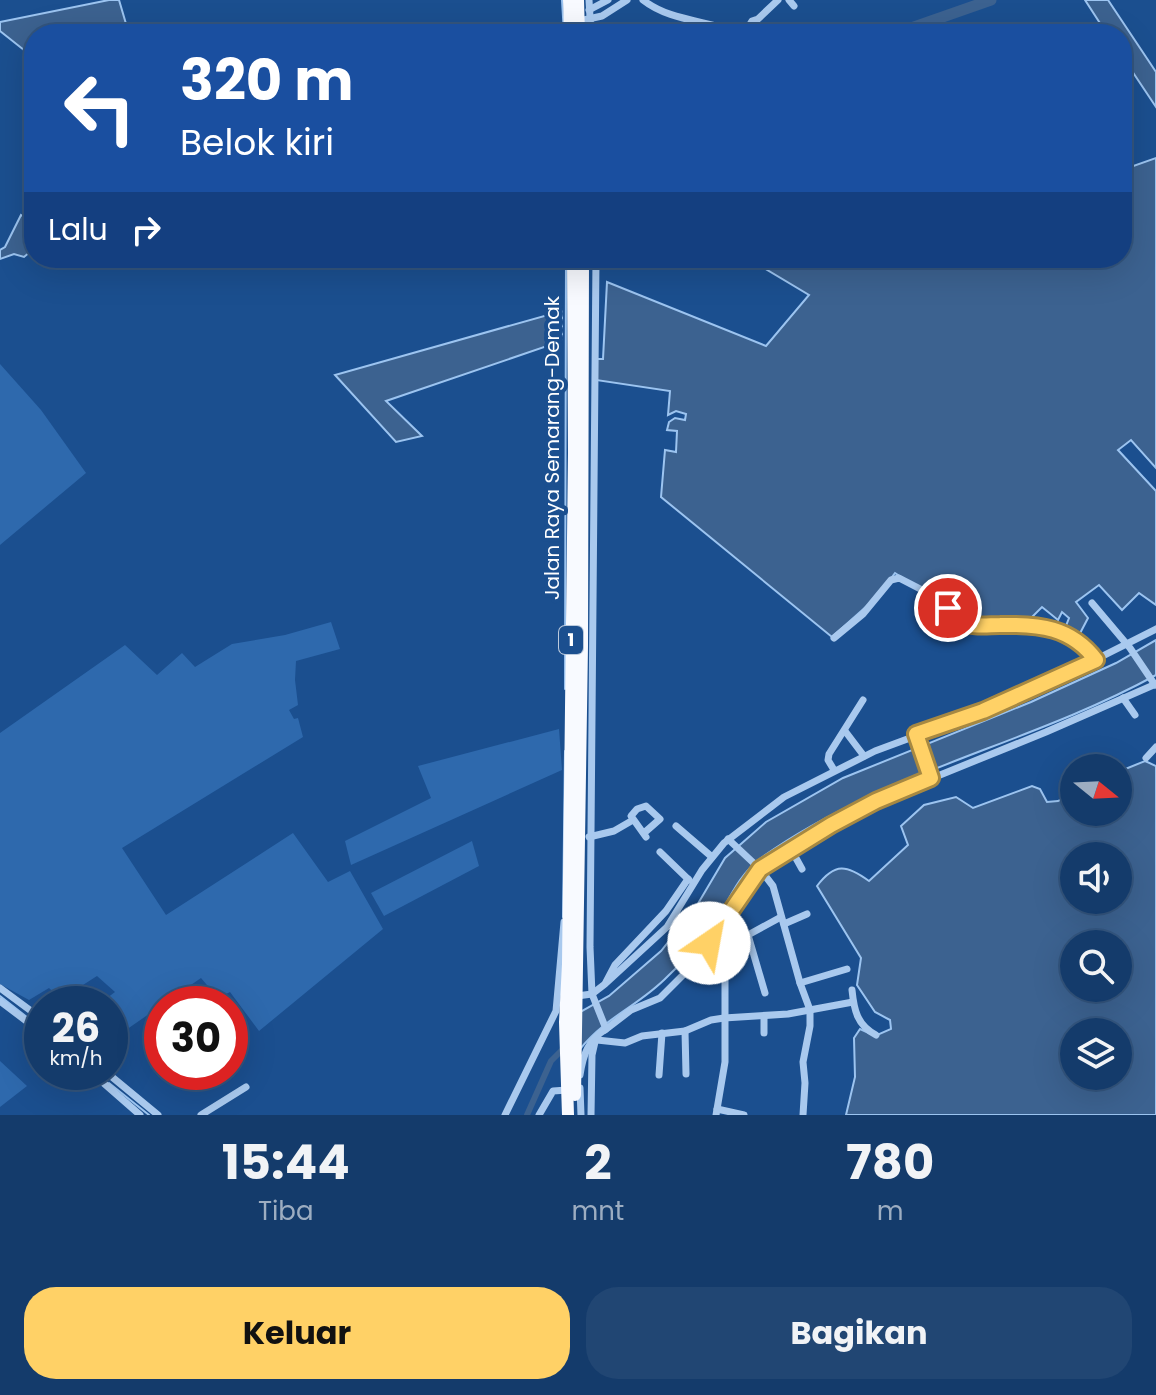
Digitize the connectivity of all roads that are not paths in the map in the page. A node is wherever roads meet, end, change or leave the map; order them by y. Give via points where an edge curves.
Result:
1 (608, 0) edge
2 (627, 0) edge
3 (643, 0) edge
4 (778, 0) edge
5 (582, 9) edge
6 (711, 24) edge
7 (750, 24) edge
8 (573, 268) edge
9 (583, 268) edge
10 (596, 268) edge
11 (1092, 603) dead end
12 (1156, 629) edge
13 (834, 638) dead end
14 (1128, 646) junction
15 (576, 647) junction
16 (1096, 660) junction
17 (1154, 683) edge
18 (1123, 698) junction
19 (863, 700) dead end
20 (1135, 715) dead end
21 (845, 731) junction
22 (916, 735) junction
23 (1156, 747) edge
24 (864, 756) junction
25 (1146, 758) dead end
26 (834, 770) junction
27 (931, 777) junction
28 (633, 820) junction
29 (676, 826) dead end
30 (585, 837) junction
31 (728, 839) junction
32 (792, 851) junction
33 (660, 852) dead end
34 (712, 857) junction
35 (758, 867) junction
36 (802, 869) dead end
37 (690, 882) junction
38 (568, 913) junction
39 (807, 914) dead end
40 (783, 921) junction
41 (709, 943) junction
42 (847, 969) dead end
43 (800, 983) junction
44 (852, 990) dead end
45 (765, 993) dead end
46 (2, 996) edge
47 (577, 996) junction
48 (593, 998) junction
49 (853, 1002) junction
50 (24, 1009) edge
51 (810, 1010) junction
52 (24, 1016) edge
53 (764, 1016) junction
54 (726, 1018) junction
55 (570, 1020) junction
56 (605, 1027) junction
57 (685, 1031) junction
58 (662, 1033) junction
59 (764, 1033) dead end
60 (876, 1035) dead end
61 (594, 1040) junction
62 (574, 1069) junction
63 (686, 1074) dead end
64 (659, 1075) dead end
65 (111, 1090) edge
66 (128, 1090) edge
67 (241, 1090) edge
68 (567, 1090) junction
69 (576, 1111) edge
70 (716, 1112) edge
71 (140, 1115) edge
72 (158, 1115) edge
73 (201, 1115) edge
74 (505, 1115) edge
75 (539, 1115) edge
76 (591, 1115) edge
77 (744, 1115) edge
78 (803, 1115) edge

1 - 5 street
2 - 5 street via 610,12
3 - 6 street via 679,18
4 - 7 street
8 - 15 highway, Jalan Raya Semarang-Demak / 1
9 - 15 highway, Jalan Raya Semarang-Demak / 1
10 - 30 street
11 - 14 street
12 - 14 street
13 - 16 street via 899,578 968,624 1055,629 1069,634
14 - 16 street
14 - 17 street
15 - 30 highway, Jalan Raya Semarang-Demak / 1
15 - 38 highway, Jalan Raya Semarang-Demak / 1
16 - 22 street
17 - 18 street
18 - 20 street
18 - 27 street
19 - 21 street
21 - 24 street
21 - 26 street via 828,757
22 - 24 street
22 - 27 street
23 - 25 street
24 - 26 street
26 - 31 street via 784,797
27 - 32 street via 876,801
28 - 28 street via 645,835 660,817 644,806 632,813
28 - 30 street via 614,831
29 - 34 street
30 - 47 highway, Jalan Raya Semarang-Demak / 1
30 - 48 street
31 - 34 street
31 - 35 street
32 - 35 street
32 - 36 street
33 - 37 street
34 - 37 street
35 - 40 street via 773,886
35 - 41 street
37 - 48 street via 667,927
38 - 55 highway, Jalan Raya Semarang-Demak / 1
38 - 74 street via 556,1011
39 - 40 street
40 - 43 street
40 - 45 street via 748,935
41 - 54 street via 725,972
41 - 56 street via 660,998
42 - 43 street
43 - 51 street
44 - 49 street
46 - 50 street
46 - 52 street
47 - 48 street
47 - 55 highway, Jalan Raya Semarang-Demak / 1
48 - 56 street
49 - 51 street
49 - 60 street via 860,1022
51 - 53 street
51 - 78 street
53 - 54 street
53 - 59 street
54 - 57 street
54 - 70 street
55 - 62 highway, 1
56 - 61 street
57 - 58 street
57 - 63 street
58 - 61 street via 621,1043
58 - 64 street
61 - 62 street
61 - 76 street
62 - 68 highway, 1
62 - 69 highway, 1
65 - 71 street
66 - 72 street
67 - 73 street
68 - 69 highway, 1
68 - 75 street via 553,1091
70 - 77 street

